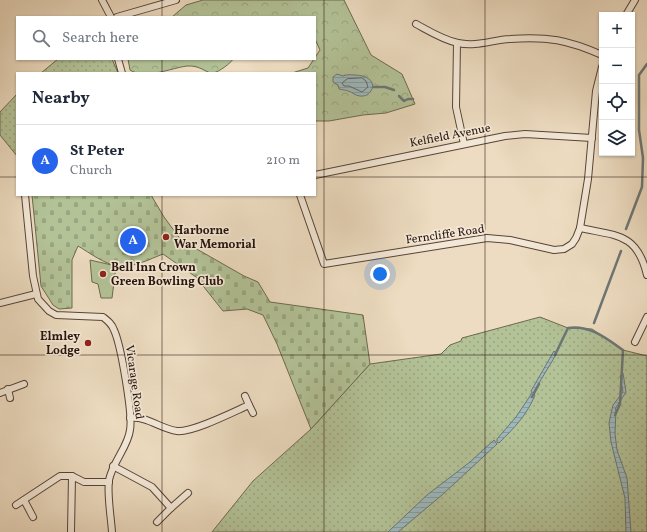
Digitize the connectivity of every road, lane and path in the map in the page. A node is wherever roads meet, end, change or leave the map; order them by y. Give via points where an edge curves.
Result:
1 (102, 0) edge
2 (176, 0) edge
3 (635, 0) edge
4 (628, 12) edge
5 (110, 16) edge
6 (120, 16) edge
7 (416, 24) dead end
8 (457, 43) junction
9 (599, 54) edge
10 (118, 60) edge
11 (122, 72) edge
12 (599, 79) edge
13 (592, 138) junction
14 (464, 144) junction
15 (316, 175) edge
16 (25, 196) edge
17 (300, 196) edge
18 (580, 228) junction
19 (647, 275) edge
20 (36, 294) junction
21 (0, 303) edge
22 (647, 317) edge
23 (635, 342) dead end
24 (24, 384) dead end
25 (8, 389) junction
26 (0, 393) edge
27 (245, 396) dead end
28 (10, 398) dead end
29 (249, 405) junction
30 (253, 412) dead end
31 (130, 418) junction
32 (112, 466) junction
33 (72, 476) junction
34 (109, 482) junction
35 (188, 493) dead end
36 (24, 500) junction
37 (16, 504) dead end
38 (171, 508) junction
39 (33, 517) dead end
40 (157, 522) dead end
41 (71, 532) edge
42 (112, 532) edge

1 - 5 street
2 - 6 street
3 - 4 street
7 - 8 street
8 - 9 street via 475,45 540,37 572,42
8 - 14 street via 456,107
10 - 11 street
12 - 13 street, Ferncliffe Road
13 - 14 street, Kelfield Avenue via 525,134
13 - 18 street, Ferncliffe Road
14 - 15 street, Kelfield Avenue
16 - 20 street via 25,215
17 - 18 street, Ferncliffe Road via 324,264 487,238 559,250 572,244
18 - 19 street via 625,238 644,262
20 - 21 street
20 - 31 street, Vicarage Road via 42,305 56,315 103,317 109,321 118,340
22 - 23 street
24 - 25 street
25 - 26 street
25 - 28 street
27 - 29 street
29 - 30 street
29 - 31 street via 185,431 169,429 137,417
31 - 32 street, Vicarage Road via 126,443
32 - 34 street, Vicarage Road
32 - 38 street via 152,487
33 - 34 street via 84,482
33 - 36 street via 60,476
33 - 41 street
34 - 42 street, Vicarage Road
35 - 38 street
36 - 37 street
36 - 39 street
38 - 40 street

